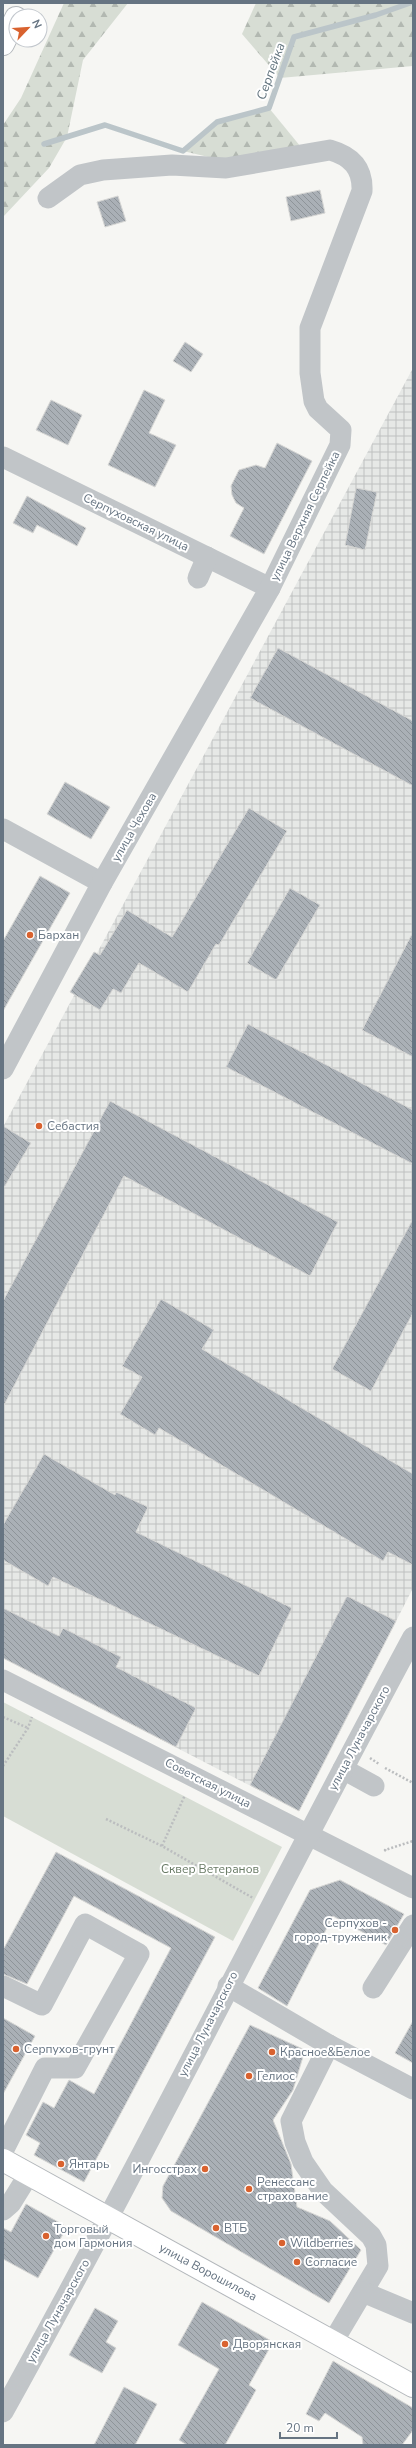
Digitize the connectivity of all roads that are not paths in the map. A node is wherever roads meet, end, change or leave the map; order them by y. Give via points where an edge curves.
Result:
1 (8, 34) edge
2 (3, 44) edge
3 (48, 198) dead end
4 (3, 457) edge
5 (207, 557) junction
6 (198, 578) dead end
7 (270, 588) junction
8 (3, 829) edge
9 (102, 883) junction
10 (3, 1069) edge
11 (413, 1637) edge
12 (3, 1680) edge
13 (343, 1769) junction
14 (374, 1786) dead end
15 (307, 1833) junction
16 (413, 1888) edge
17 (413, 1925) edge
18 (3, 1986) edge
19 (228, 1986) junction
20 (373, 1988) dead end
21 (329, 2045) junction
22 (413, 2089) edge
23 (3, 2150) edge
24 (3, 2160) edge
25 (29, 2174) junction
26 (3, 2210) edge
27 (109, 2218) junction
28 (363, 2292) junction
29 (413, 2313) edge
30 (334, 2340) junction
31 (413, 2386) edge
32 (3, 2412) edge

1 - 2 main road
3 - 7 street, улица Верхняя Серпейка via 80,175 103,170 172,165 226,168 330,150 348,157 358,168 362,191 310,328 310,374 314,402 341,430 340,445
4 - 5 street, Серпуховская улица
5 - 6 street
5 - 7 street, Серпуховская улица
7 - 9 street, улица Чехова
8 - 9 street
9 - 10 street, улица Чехова
11 - 13 street, улица Луначарского
12 - 15 street, Советская улица
13 - 14 street
13 - 15 street, улица Луначарского
15 - 16 street, Советская улица
15 - 19 street, улица Луначарского
17 - 20 street
18 - 23 street via 42,2005 85,1924 139,1954 75,2068 45,2068
19 - 21 street
19 - 27 street, улица Луначарского
21 - 22 street
21 - 28 street via 291,2121 295,2142 303,2162 323,2191 371,2236 376,2244 378,2266
24 - 25 main road, улица Ворошилова
25 - 26 street via 11,2203
25 - 27 main road, улица Ворошилова
27 - 30 main road, улица Ворошилова
27 - 32 street, улица Луначарского
28 - 29 street
28 - 30 street
30 - 31 main road, улица Ворошилова

